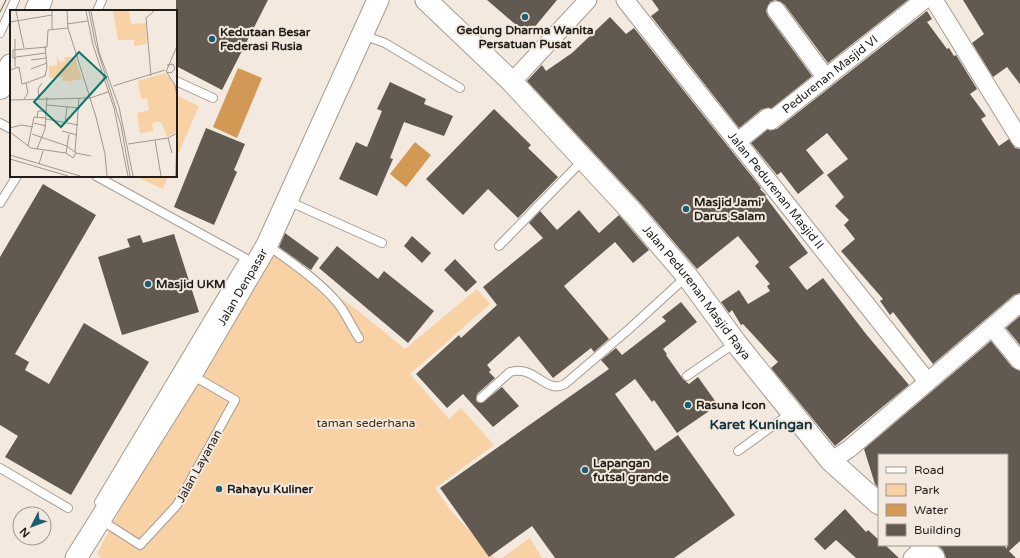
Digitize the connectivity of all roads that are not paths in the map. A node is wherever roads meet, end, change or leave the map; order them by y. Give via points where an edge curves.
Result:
1 (15, 0) edge
2 (41, 0) edge
3 (102, 0) edge
4 (378, 0) edge
5 (410, 0) edge
6 (426, 0) edge
7 (588, 0) edge
8 (625, 0) edge
9 (924, 0) edge
10 (934, 0) edge
11 (10, 10) edge
12 (36, 10) edge
13 (97, 10) edge
14 (776, 10) dead end
15 (10, 11) edge
16 (0, 33) edge
17 (362, 34) junction
18 (10, 67) edge
19 (826, 78) junction
20 (177, 81) edge
21 (512, 82) junction
22 (0, 88) edge
23 (460, 88) dead end
24 (213, 98) dead end
25 (0, 123) edge
26 (10, 128) edge
27 (1020, 139) edge
28 (737, 142) junction
29 (583, 160) junction
30 (16, 177) edge
31 (98, 177) edge
32 (288, 201) junction
33 (0, 203) edge
34 (382, 243) dead end
35 (267, 246) junction
36 (499, 246) dead end
37 (687, 276) junction
38 (1020, 303) edge
39 (992, 327) junction
40 (359, 338) dead end
41 (736, 343) junction
42 (1020, 361) edge
43 (191, 374) junction
44 (687, 376) dead end
45 (927, 381) junction
46 (481, 398) dead end
47 (792, 412) junction
48 (738, 451) dead end
49 (831, 461) junction
50 (0, 468) edge
51 (878, 503) edge
52 (68, 508) dead end
53 (104, 514) junction
54 (79, 557) edge

1 - 11 lane
2 - 12 main road
3 - 13 lane
4 - 17 street, Jalan Denpasar
5 - 21 street via 494,79 501,84
6 - 21 street, Jalan Pedurenan Masjid Raya
7 - 21 street
8 - 28 street, Jalan Pedurenan Masjid II
9 - 19 street, Pedurenan Masjid VI
10 - 27 street
14 - 19 street
15 - 16 lane
17 - 23 lane via 385,43
17 - 32 street, Jalan Denpasar
18 - 22 main road
19 - 28 street, Pedurenan Masjid VI via 771,121 768,117
20 - 24 lane
21 - 29 street, Jalan Pedurenan Masjid Raya
25 - 26 lane
28 - 45 street, Jalan Pedurenan Masjid II
29 - 36 lane
29 - 37 street, Jalan Pedurenan Masjid Raya
30 - 33 lane
31 - 53 lane via 245,258 99,502
32 - 34 lane
32 - 35 street, Jalan Denpasar
35 - 40 lane via 324,289 342,308
35 - 43 street, Jalan Denpasar
37 - 41 street, Jalan Pedurenan Masjid Raya
37 - 46 lane via 560,387 547,384 528,372 514,371
38 - 39 street
39 - 42 street
39 - 45 street
41 - 44 lane
41 - 47 street, Jalan Pedurenan Masjid Raya
43 - 53 street, Jalan Denpasar
43 - 53 lane, Jalan Layanan via 235,400 177,506 140,545
45 - 49 street via 849,449
47 - 48 lane
47 - 49 street, Jalan Pedurenan Masjid Raya
49 - 51 street, Jalan Pedurenan Masjid Raya
50 - 52 lane
53 - 54 street, Jalan Denpasar

